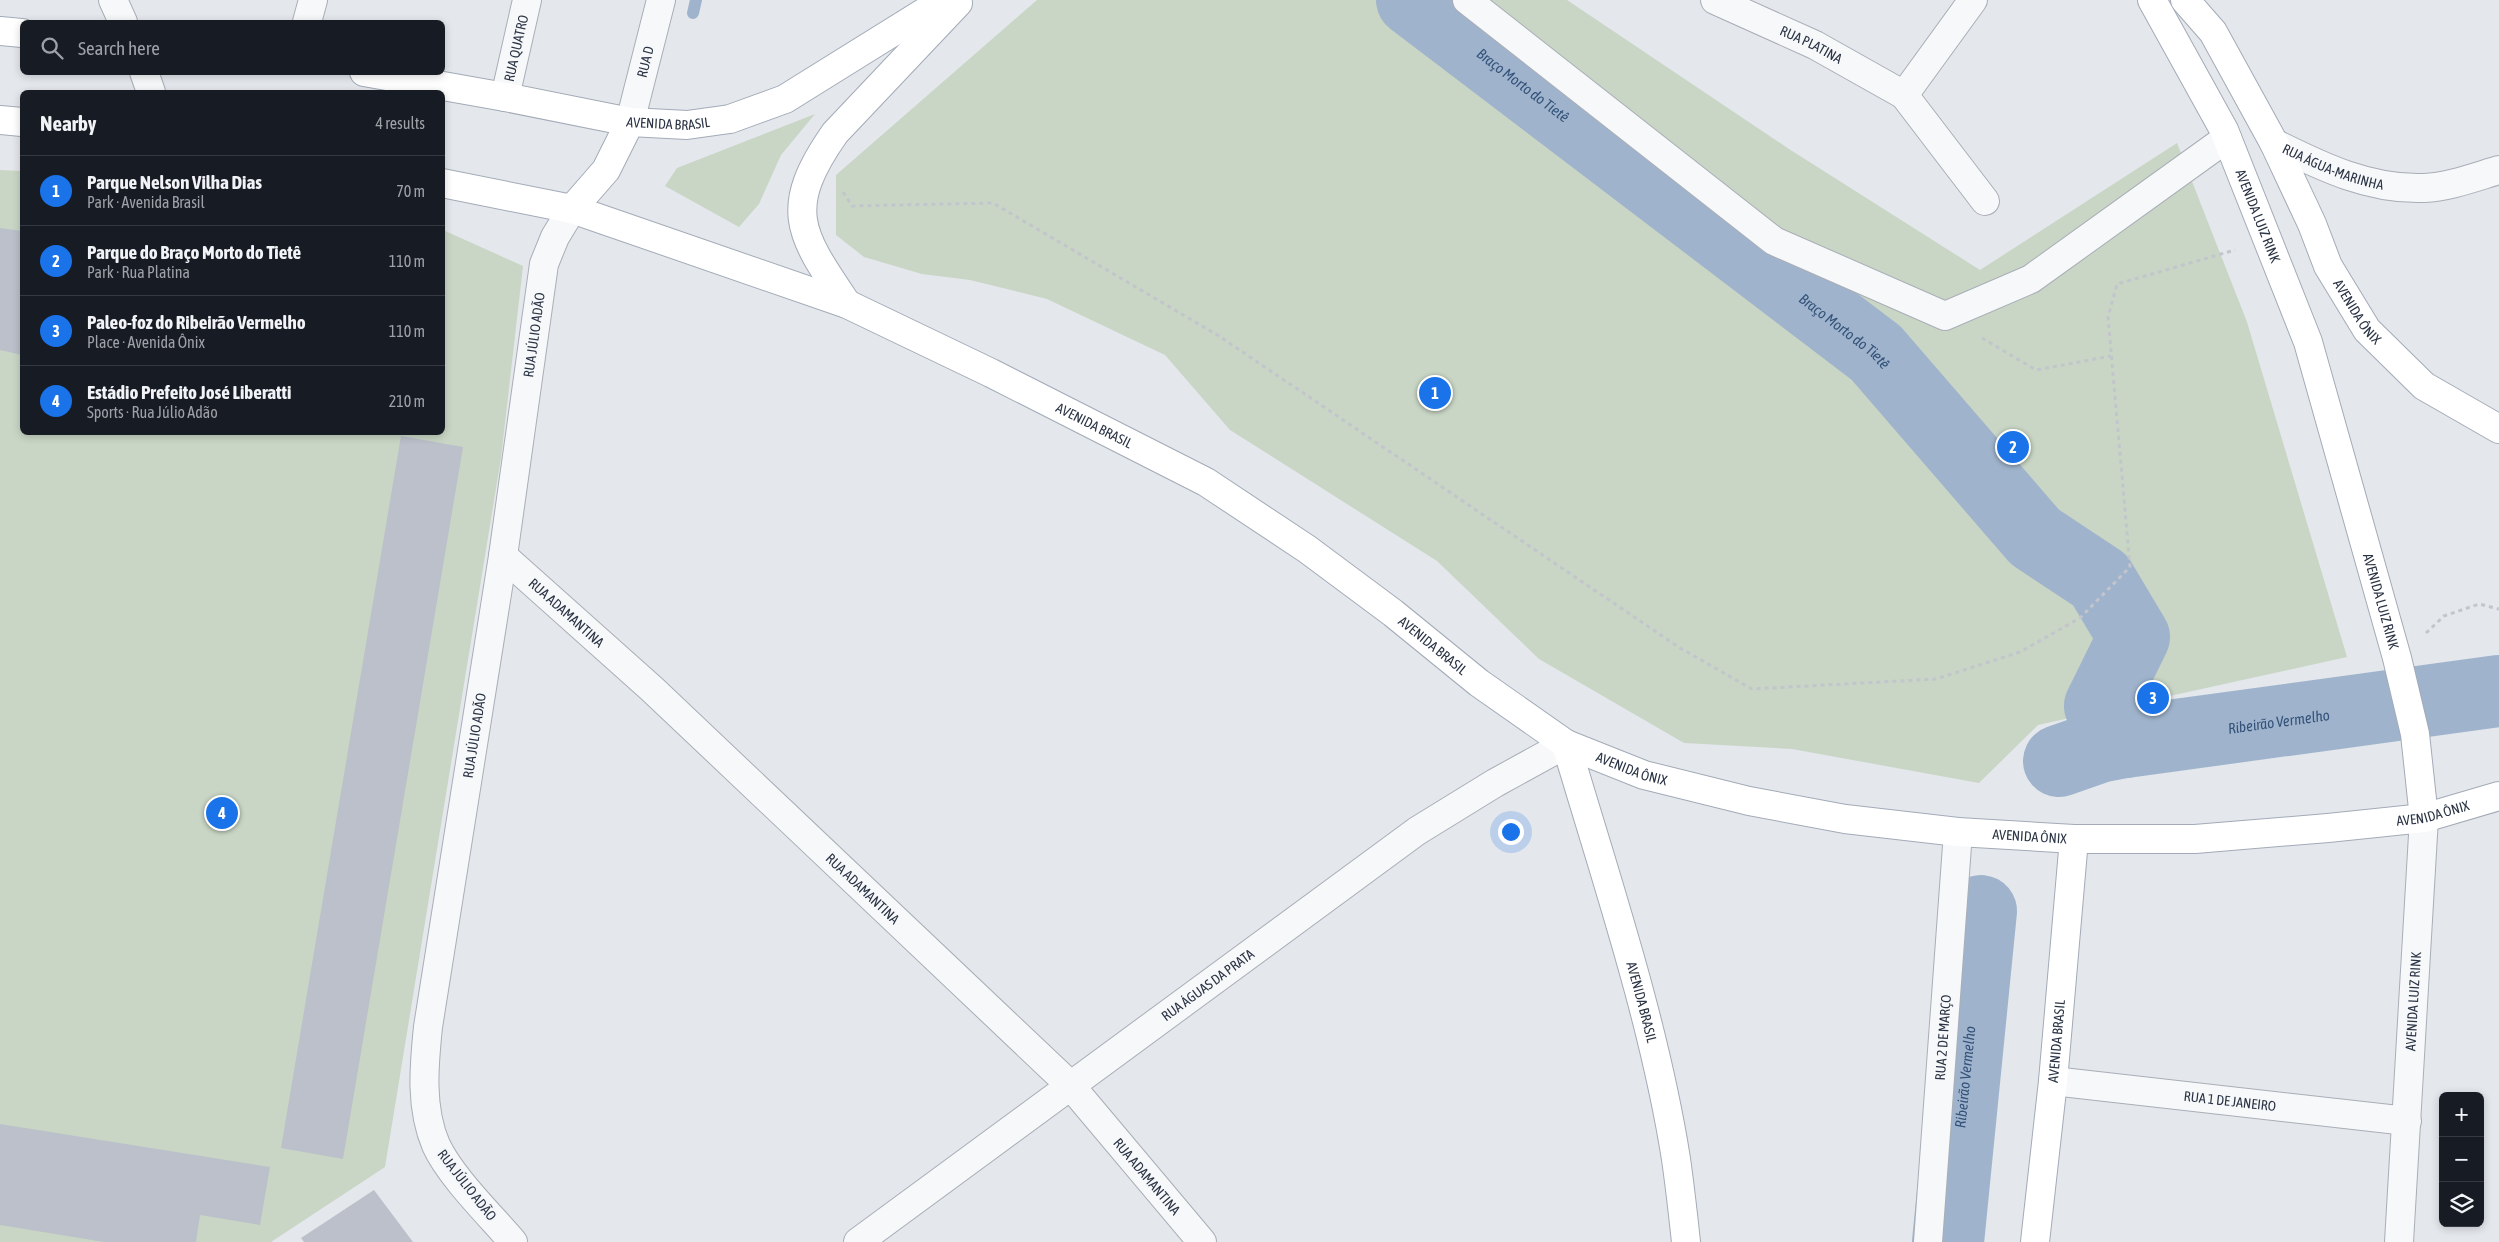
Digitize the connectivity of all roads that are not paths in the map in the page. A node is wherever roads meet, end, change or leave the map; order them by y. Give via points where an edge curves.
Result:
1 (113, 0) edge
2 (313, 0) edge
3 (527, 0) edge
4 (661, 0) edge
5 (944, 0) edge
6 (960, 0) edge
7 (1467, 0) edge
8 (1716, 0) edge
9 (1974, 0) edge
10 (2152, 0) edge
11 (2185, 0) edge
12 (122, 20) edge
13 (308, 20) edge
14 (0, 31) edge
15 (20, 33) edge
16 (145, 75) edge
17 (381, 75) edge
18 (150, 90) edge
19 (1904, 95) junction
20 (504, 97) junction
21 (0, 120) edge
22 (20, 122) edge
23 (630, 122) junction
24 (2227, 138) junction
25 (2274, 143) junction
26 (2499, 170) edge
27 (445, 184) edge
28 (1985, 201) dead end
29 (572, 209) junction
30 (847, 304) junction
31 (2497, 427) edge
32 (503, 556) junction
33 (1566, 744) junction
34 (2499, 796) edge
35 (2424, 818) junction
36 (1958, 832) junction
37 (2074, 839) junction
38 (2053, 1081) junction
39 (1070, 1085) junction
40 (2407, 1121) junction
41 (513, 1242) edge
42 (858, 1242) edge
43 (1202, 1242) edge
44 (1686, 1242) edge
45 (1928, 1242) edge
46 (2035, 1242) edge
47 (2399, 1242) edge

1 - 12 street
2 - 13 street
3 - 20 street, RUA QUATRO
4 - 23 street, RUA D
5 - 23 main road, AVENIDA BRASIL via 785,99 730,120 687,126
6 - 30 main road via 835,134 807,184 802,201 808,242
7 - 24 street via 1774,241 1945,316 2032,279
8 - 19 street, RUA PLATINA via 1815,45
9 - 19 street
10 - 24 main road, AVENIDA LUIZ RINK
11 - 25 main road, RUA ÁGUA-MARINHA via 2213,32
14 - 15 main road
16 - 18 street
17 - 20 main road, AVENIDA BRASIL
19 - 28 street, RUA PLATINA
20 - 23 main road, AVENIDA BRASIL
21 - 22 main road
23 - 29 main road via 606,170
24 - 35 main road, AVENIDA LUIZ RINK via 2308,342 2397,658 2415,734
25 - 26 street, RUA ÁGUA-MARINHA via 2320,166 2378,185 2425,188
25 - 31 main road, AVENIDA ÔNIX via 2328,266 2367,330 2424,386
27 - 29 main road, AVENIDA BRASIL
29 - 30 main road, AVENIDA BRASIL
29 - 32 street, RUA JÚLIO ADÃO via 555,236 544,264
30 - 33 main road, AVENIDA BRASIL via 1206,482 1307,548 1394,613 1479,683
32 - 39 street, RUA ADAMANTINA via 652,689
32 - 41 street, RUA JÚLIO ADÃO via 428,1027 424,1089 436,1146
33 - 36 main road, AVENIDA ÔNIX via 1644,775 1749,801 1845,819
33 - 39 street, RUA ÁGUAS DA PRATA via 1417,831
33 - 44 main road, AVENIDA BRASIL via 1611,891 1650,1036 1676,1158
34 - 35 main road, AVENIDA ÔNIX
35 - 37 main road, AVENIDA ÔNIX via 2195,839
35 - 40 street, AVENIDA LUIZ RINK
36 - 37 main road, AVENIDA ÔNIX
36 - 45 street, RUA 2 DE MARÇO
37 - 38 main road, AVENIDA BRASIL
38 - 40 street, RUA 1 DE JANEIRO
38 - 46 main road, AVENIDA BRASIL
39 - 42 street, RUA ÁGUAS DA PRATA
39 - 43 street, RUA ADAMANTINA
40 - 47 street, AVENIDA LUIZ RINK

